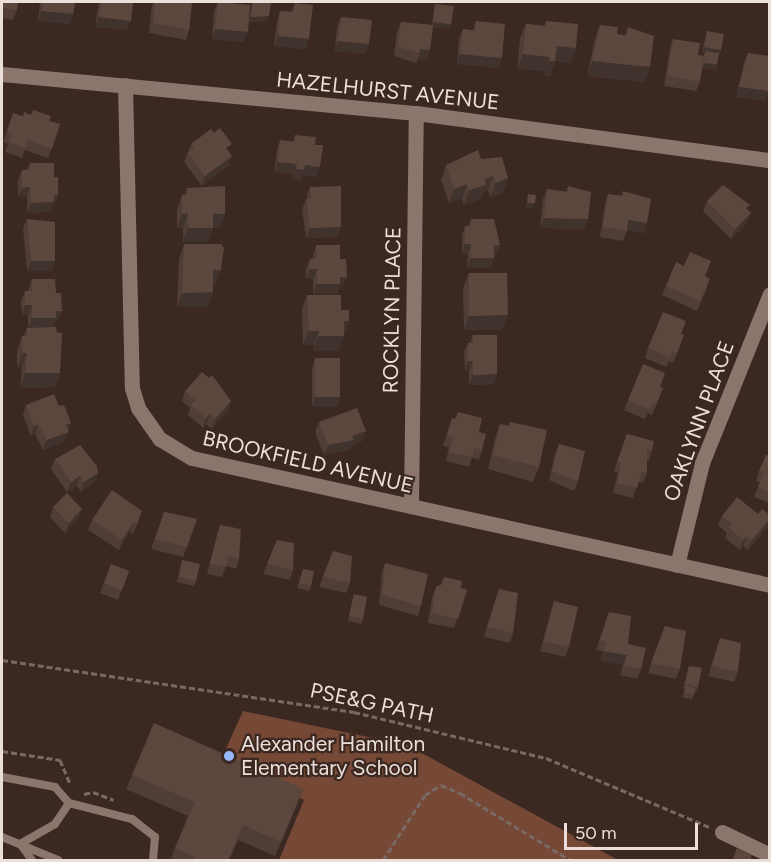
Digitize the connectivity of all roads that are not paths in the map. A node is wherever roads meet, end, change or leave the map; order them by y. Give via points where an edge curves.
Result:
1 (2, 74) edge
2 (125, 85) junction
3 (416, 113) junction
4 (770, 160) edge
5 (770, 294) edge
6 (411, 506) junction
7 (677, 565) junction
8 (770, 585) edge
9 (2, 777) edge
10 (69, 803) junction
11 (722, 832) road end
12 (2, 837) edge
13 (20, 844) junction
14 (761, 855) edge
15 (32, 861) edge
16 (58, 861) edge
17 (153, 861) edge

1 - 2 street, HAZELHURST AVENUE
2 - 3 street, HAZELHURST AVENUE
2 - 6 street, BROOKFIELD AVENUE via 132,388 147,424 160,439 192,458
3 - 4 street, HAZELHURST AVENUE
3 - 6 street, ROCKLYN PLACE
5 - 7 street, OAKLYNN PLACE via 702,463
6 - 7 street, BROOKFIELD AVENUE
7 - 8 street, BROOKFIELD AVENUE
9 - 10 lane via 55,787
10 - 13 lane via 55,824
10 - 17 lane via 132,819 155,837
11 - 14 street
12 - 13 lane
13 - 15 lane
13 - 16 lane

